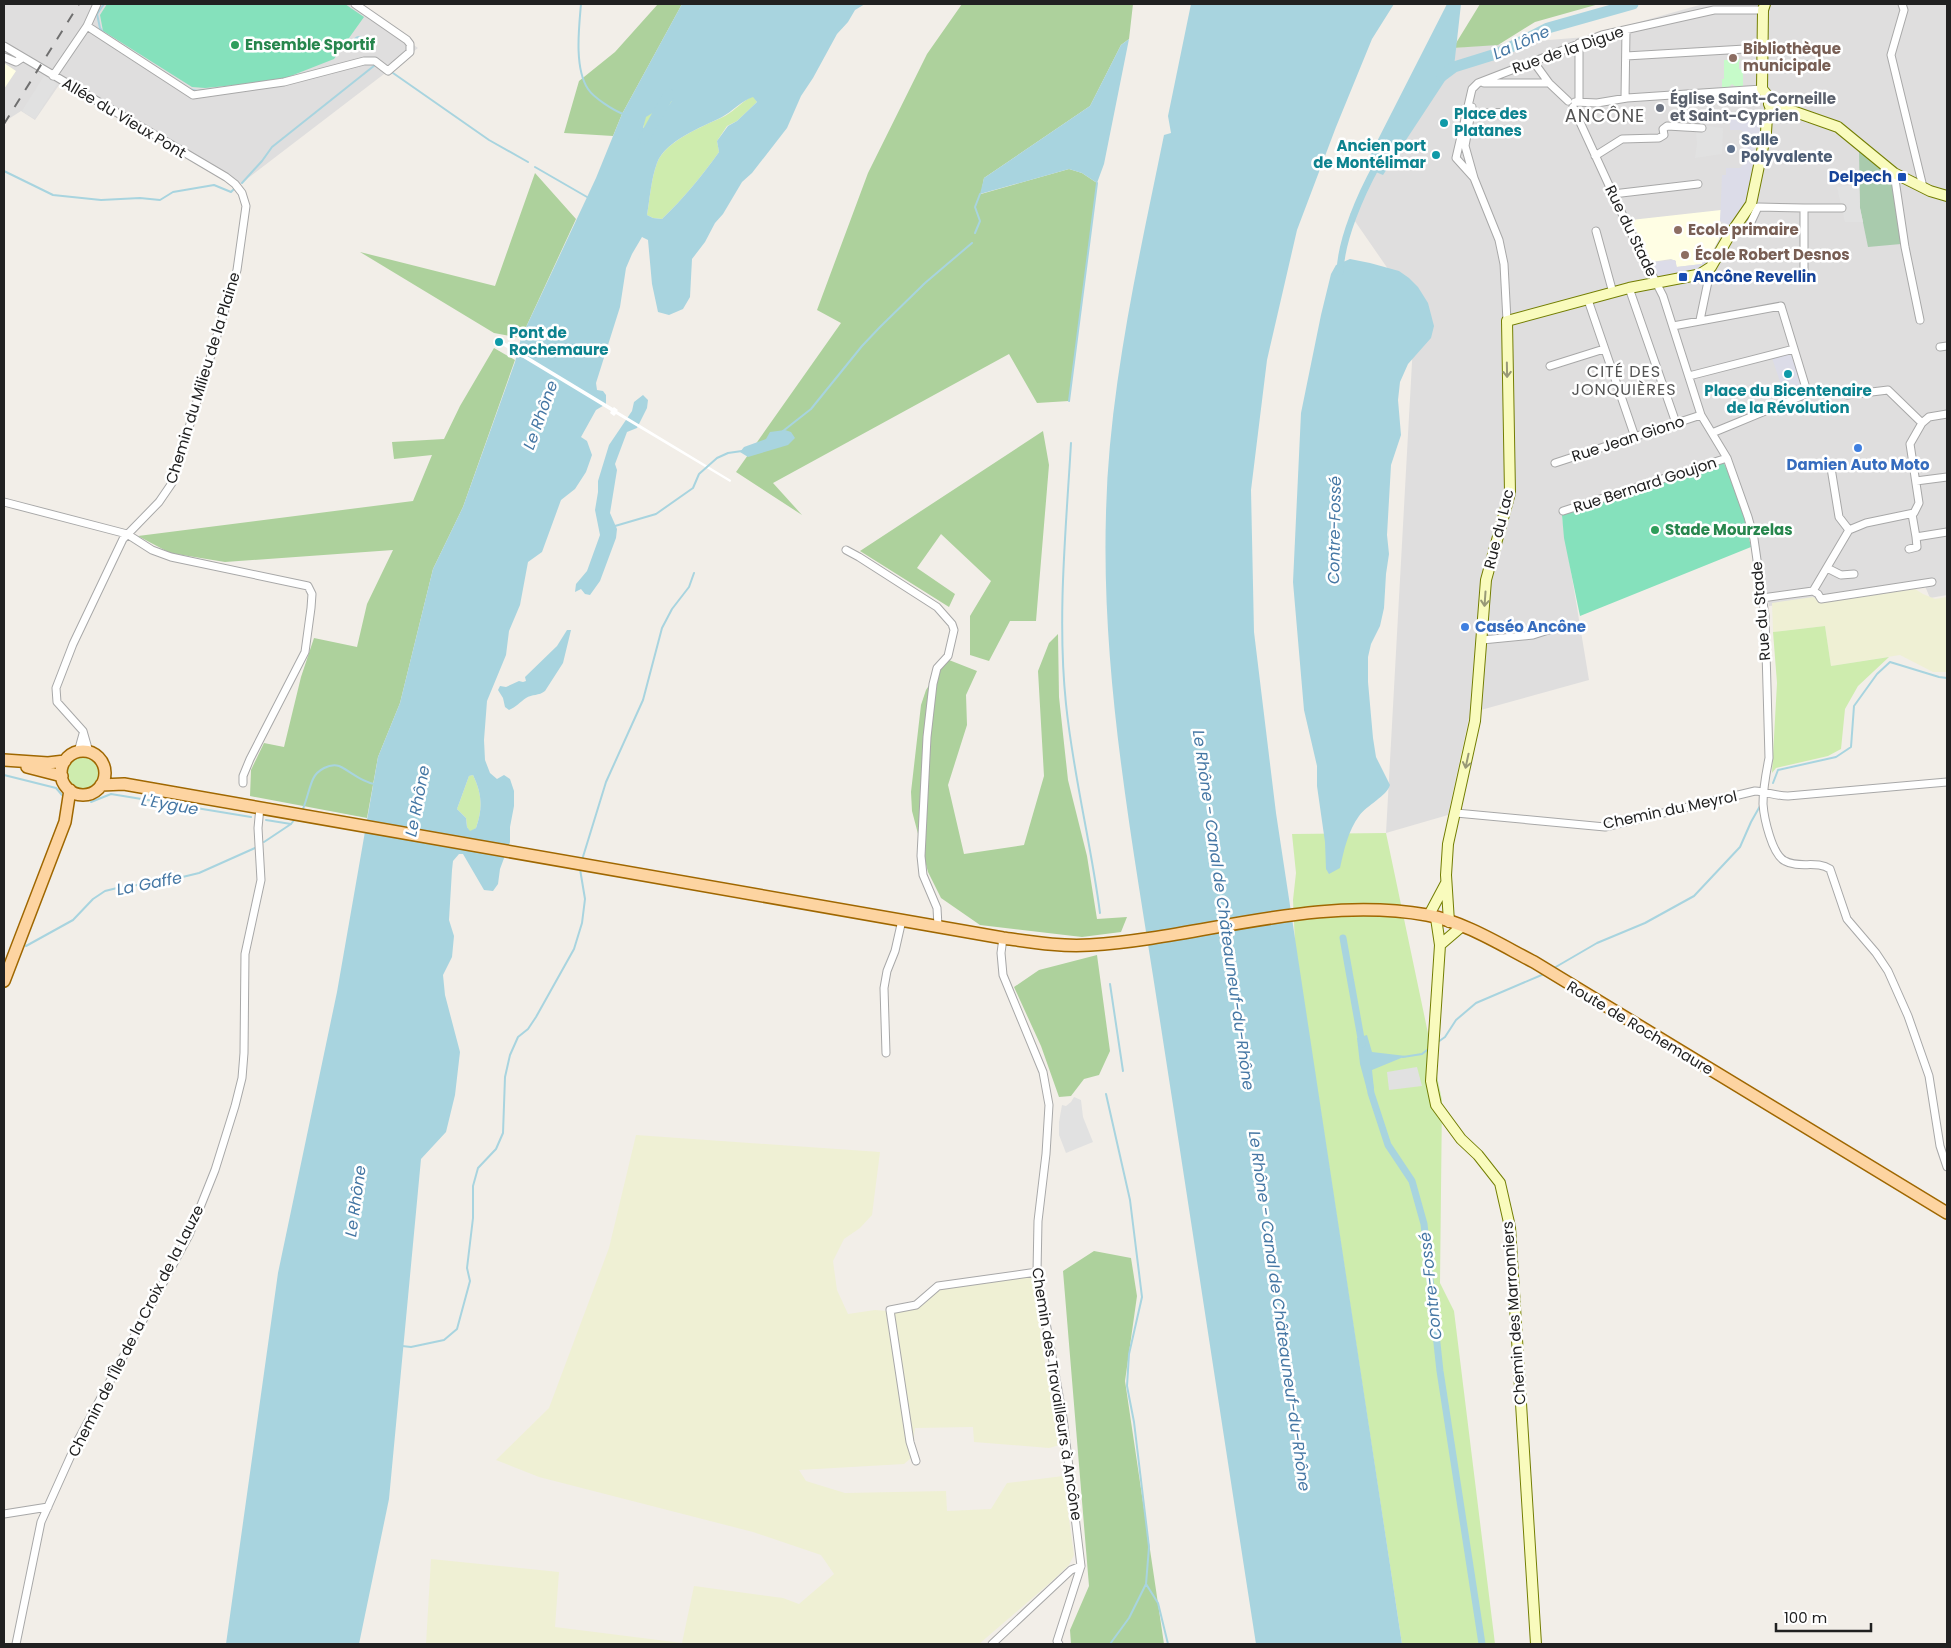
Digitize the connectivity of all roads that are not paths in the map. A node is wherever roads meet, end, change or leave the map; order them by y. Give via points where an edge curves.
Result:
1 (97, 4) edge
2 (355, 4) edge
3 (1902, 4) edge
4 (1764, 7) edge
5 (87, 26) junction
6 (1626, 30) junction
7 (1579, 43) junction
8 (4, 46) edge
9 (1762, 48) junction
10 (1626, 56) junction
11 (4, 57) edge
12 (22, 58) junction
13 (1533, 61) junction
14 (1762, 64) junction
15 (1813, 64) dead end
16 (53, 76) junction
17 (1478, 83) junction
18 (1548, 83) junction
19 (1762, 89) junction
20 (1625, 98) junction
21 (1574, 103) junction
22 (1774, 105) junction
23 (1471, 112) junction
24 (1522, 114) dead end
25 (1702, 128) dead end
26 (1595, 156) junction
27 (1894, 173) junction
28 (1474, 178) junction
29 (1698, 184) dead end
30 (1923, 187) junction
31 (242, 193) joint
32 (1613, 194) junction
33 (1947, 196) edge
34 (1755, 205) junction
35 (1804, 208) junction
36 (1842, 208) dead end
37 (1751, 222) dead end
38 (1596, 231) dead end
39 (1710, 267) junction
40 (1804, 279) dead end
41 (1657, 283) junction
42 (1629, 288) junction
43 (1613, 293) junction
44 (1588, 300) junction
45 (1700, 320) junction
46 (1920, 320) dead end
47 (1507, 322) junction
48 (1673, 326) junction
49 (1604, 349) junction
50 (1794, 349) junction
51 (1550, 366) dead end
52 (1689, 376) junction
53 (1847, 395) dead end
54 (1947, 414) edge
55 (1701, 415) junction
56 (1676, 424) junction
57 (1922, 424) junction
58 (1712, 433) junction
59 (1635, 437) junction
60 (1727, 458) junction
61 (1556, 463) dead end
62 (1831, 468) dead end
63 (1947, 477) edge
64 (1916, 481) junction
65 (4, 502) edge
66 (1563, 511) dead end
67 (1912, 514) junction
68 (1850, 530) junction
69 (1947, 532) edge
70 (127, 534) junction
71 (1916, 536) junction
72 (1910, 548) dead end
73 (846, 550) dead end
74 (1827, 568) junction
75 (1854, 574) dead end
76 (1932, 582) dead end
77 (1813, 591) junction
78 (1762, 598) junction
79 (1558, 627) dead end
80 (1482, 640) junction
81 (82, 732) junction
82 (83, 752) junction
83 (4, 761) edge
84 (65, 761) junction
85 (105, 769) junction
86 (62, 776) junction
87 (1947, 782) edge
88 (243, 783) dead end
89 (124, 784) junction
90 (101, 785) junction
91 (70, 790) junction
92 (1765, 792) junction
93 (87, 795) junction
94 (260, 807) junction
95 (1456, 813) junction
96 (65, 822) junction
97 (1447, 882) junction
98 (1432, 916) junction
99 (902, 920) junction
100 (1449, 922) junction
101 (938, 926) junction
102 (1461, 926) junction
103 (1003, 938) junction
104 (1440, 945) junction
105 (4, 981) edge
106 (886, 1053) dead end
107 (1947, 1167) edge
108 (1947, 1213) edge
109 (1037, 1272) junction
110 (916, 1461) dead end
111 (48, 1507) junction
112 (4, 1514) edge
113 (1081, 1566) junction
114 (16, 1644) edge
115 (992, 1644) edge
116 (1059, 1644) edge
117 (1536, 1644) edge

1 - 5 street
2 - 5 street via 410,44 410,52 388,71 375,62 364,61 284,82 193,95
3 - 30 street via 1904,10 1891,55
4 - 6 street, Rue de la Digue via 1714,10
4 - 9 street
5 - 16 street
6 - 7 street, Rue de la Digue
6 - 10 street
7 - 13 street, Rue de la Digue
7 - 21 street
8 - 12 street, Allée du Vieux Pont
9 - 10 street
9 - 14 street
10 - 20 street
11 - 12 street via 16,62
12 - 16 street, Allée du Vieux Pont
13 - 17 street, Rue de la Digue
13 - 18 street, Rue du Stade
14 - 15 street
14 - 19 street
16 - 31 street, Allée du Vieux Pont via 226,177
17 - 18 street
17 - 23 street
17 - 28 street via 1472,89 1456,158
18 - 21 street, Rue du Stade
19 - 20 street
19 - 22 street
20 - 21 street
21 - 26 street, Rue du Stade
22 - 27 street via 1838,127
22 - 34 street via 1767,117
23 - 24 street
23 - 28 street via 1465,146
25 - 26 street via 1667,126 1659,138 1622,139
26 - 32 street, Rue du Stade
27 - 30 street
27 - 46 street
28 - 47 street, Rue du Lac via 1499,240 1504,264
29 - 32 street
30 - 33 street
31 - 70 street, Chemin du Milieu de la Plaine via 246,206 237,270 177,470 166,493
32 - 41 street, Rue du Stade
34 - 35 street
34 - 37 street
34 - 39 street via 1729,236
35 - 36 street
35 - 40 street
38 - 43 street
39 - 41 street via 1702,274
39 - 45 street
41 - 42 street
41 - 48 street, Rue du Stade
42 - 43 street
42 - 56 street
43 - 44 street
44 - 47 street
44 - 49 street
45 - 48 street
45 - 50 street via 1781,306
47 -> 80 street, Rue du Lac via 1510,494 1486,580
48 - 52 street, Rue du Stade
49 - 51 street
49 - 59 street
50 - 52 street
50 - 58 street via 1806,388 1804,395
52 - 55 street, Rue du Stade
53 - 57 street via 1888,390
54 - 57 street via 1929,417
55 - 56 street, Rue Jean Giono
55 - 58 street, Rue du Stade
56 - 59 street, Rue Jean Giono
57 - 64 street via 1910,444
58 - 60 street, Rue du Stade
59 - 61 street, Rue Jean Giono
60 - 66 street, Rue Bernard Goujon
60 - 78 street, Rue du Stade via 1754,539
62 - 68 street via 1838,517
63 - 64 street
64 - 67 street via 1919,503
65 - 70 street
67 - 68 street via 1866,523
67 - 71 street
68 - 74 street
69 - 71 street
70 - 81 street, Chemin du Milieu de la Plaine via 93,600 56,688 58,702
70 - 88 street via 171,558 295,582 308,586 312,594 305,652 250,759
71 - 72 street via 1917,547
73 - 101 street via 937,607 954,630 948,656 937,668 927,737 923,875 937,908
74 - 75 street via 1841,575
74 - 77 street
76 - 77 street via 1821,599
77 - 78 street
78 - 92 street, Rue du Stade via 1769,758 1764,779
79 - 80 street via 1534,635
80 -> 95 street, Rue du Lac via 1475,721
81 - 82 street, Chemin du Milieu de la Plaine
81 - 82 street
82 - 84 main road
82 - 85 main road via 99,759
83 - 84 main road
83 - 86 main road
84 - 86 main road
85 - 89 main road
85 - 90 main road
86 - 91 main road
87 - 92 street, Chemin du Meyrol via 1788,796
89 - 90 main road, Route de Rochemaure
89 - 94 main road, Route de Rochemaure
90 - 93 main road
91 - 93 main road
91 - 96 main road
92 - 95 street, Chemin du Meyrol via 1755,791 1605,827
92 - 107 street, Rue du Stade via 1763,805 1779,858 1791,864 1818,864 1830,869 1847,919 1888,970 1929,1076 1940,1146
93 - 96 main road
94 - 99 main road, Route de Rochemaure
94 - 111 street, Chemin de l'Île de la Croix de la Lauze via 261,880 245,954 244,1053 236,1106 189,1235 77,1442
95 - 97 street, Rue du Lac via 1448,844
96 - 105 main road
97 - 98 street
97 - 100 street, Rue du Lac
98 - 100 main road, Route de Rochemaure
98 - 103 main road, Route de Rochemaure via 1385,910 1311,912 1088,945
98 - 104 street, Chemin des Marronniers
99 - 101 main road, Route de Rochemaure
99 - 106 street via 884,988
100 - 102 main road, Route de Rochemaure
101 - 103 main road, Route de Rochemaure
102 - 104 street
102 - 108 main road, Route de Rochemaure via 1534,962
103 - 109 street, Chemin des Travailleurs à Ancône via 1003,975 1042,1072 1049,1105 1038,1221
104 - 117 street, Chemin des Marronniers via 1431,1066 1436,1105 1500,1183 1510,1227
109 - 110 street via 938,1286 916,1305 890,1310 910,1442
109 - 113 street, Chemin des Travailleurs à Ancône via 1063,1418
111 - 112 street
111 - 114 street, Chemin de l'Île de la Croix de la Lauze via 41,1522
113 - 115 street via 1071,1570
113 - 116 street, Chemin des Travailleurs à Ancône

